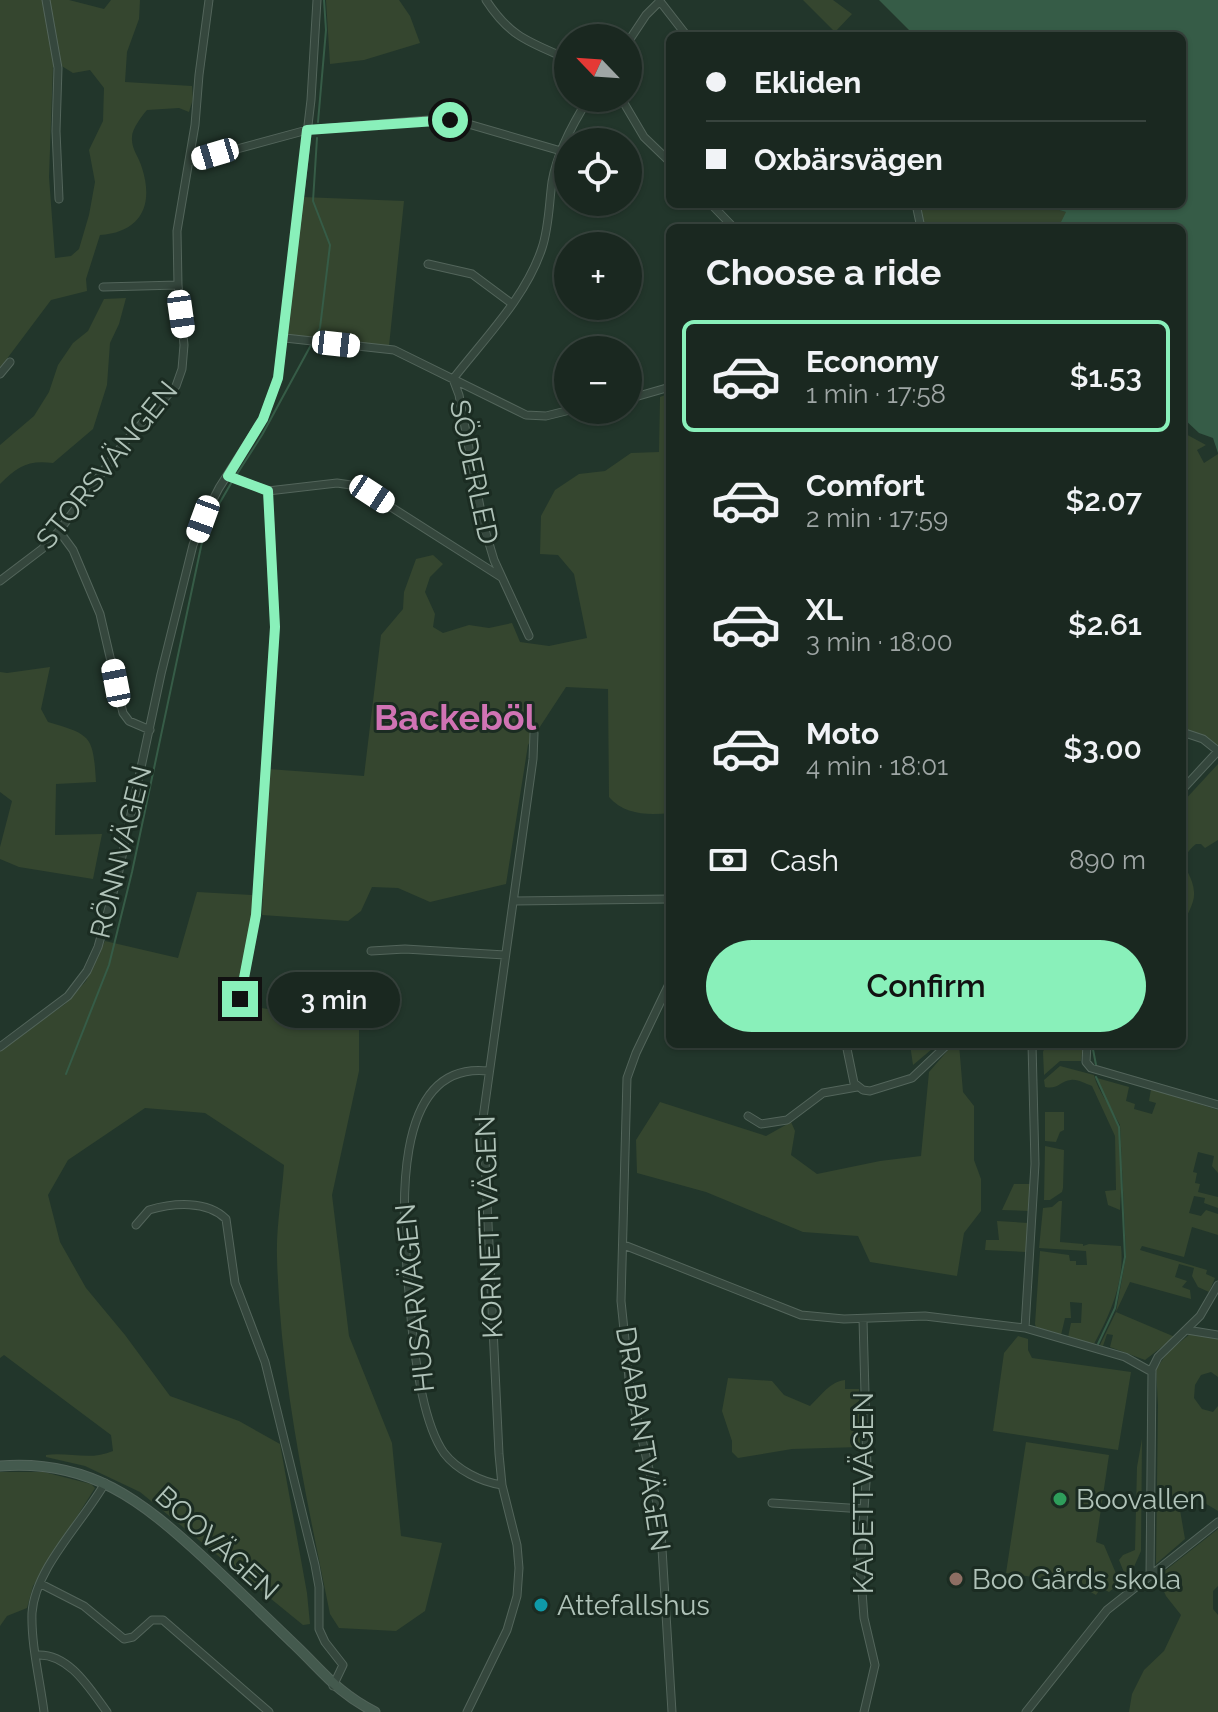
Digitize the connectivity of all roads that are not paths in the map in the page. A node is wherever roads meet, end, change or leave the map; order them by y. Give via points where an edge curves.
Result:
1 (46, 0) edge
2 (209, 0) edge
3 (317, 0) edge
4 (486, 0) edge
5 (660, 0) edge
6 (640, 24) edge
7 (684, 32) edge
8 (554, 53) edge
9 (629, 112) edge
10 (307, 130) junction
11 (554, 149) edge
12 (666, 158) edge
13 (189, 162) junction
14 (554, 176) edge
15 (59, 199) dead end
16 (715, 208) edge
17 (730, 224) edge
18 (428, 264) dead end
19 (178, 285) junction
20 (103, 287) dead end
21 (511, 303) junction
22 (285, 338) junction
23 (10, 362) dead end
24 (0, 374) edge
25 (453, 379) junction
26 (666, 388) edge
27 (642, 395) edge
28 (554, 414) edge
29 (228, 476) junction
30 (268, 491) junction
31 (59, 531) junction
32 (501, 577) junction
33 (0, 581) edge
34 (529, 636) dead end
35 (150, 730) junction
36 (534, 733) dead end
37 (1186, 733) edge
38 (1218, 751) edge
39 (1186, 786) edge
40 (666, 899) edge
41 (514, 901) junction
42 (371, 951) dead end
43 (505, 955) junction
44 (666, 990) edge
45 (240, 999) dead end
46 (0, 1047) edge
47 (847, 1048) edge
48 (944, 1048) edge
49 (1032, 1048) edge
50 (1087, 1048) edge
51 (488, 1071) junction
52 (857, 1087) junction
53 (1218, 1105) edge
54 (748, 1116) dead end
55 (136, 1225) dead end
56 (624, 1245) junction
57 (1218, 1285) edge
58 (863, 1319) junction
59 (1025, 1328) junction
60 (1187, 1330) junction
61 (1218, 1335) edge
62 (1152, 1372) junction
63 (0, 1466) edge
64 (105, 1483) junction
65 (502, 1485) junction
66 (772, 1503) dead end
67 (864, 1509) junction
68 (1218, 1522) edge
69 (1150, 1576) junction
70 (41, 1584) junction
71 (37, 1655) junction
72 (333, 1686) junction
73 (363, 1709) edge
74 (44, 1712) edge
75 (107, 1712) edge
76 (269, 1712) edge
77 (375, 1712) edge
78 (467, 1712) edge
79 (672, 1712) edge
80 (864, 1712) edge
81 (1026, 1712) edge

1 - 15 street via 58,68
2 - 13 street, STORSVÄNGEN
3 - 10 street, RÖNNVÄGEN
4 - 8 street via 508,29
5 - 6 street
5 - 7 street
9 - 12 street via 644,137
10 - 11 street via 450,120
10 - 13 street
10 - 22 street, RÖNNVÄGEN
13 - 19 street, STORSVÄNGEN via 177,231
14 - 21 street, SÖDERLED via 543,246
16 - 17 street
18 - 21 street via 472,274
19 - 20 street
19 - 31 street, STORSVÄNGEN via 183,330 176,386 124,443
21 - 25 street, SÖDERLED
22 - 25 street via 394,350
22 - 29 street, RÖNNVÄGEN via 269,407
23 - 24 street
25 - 28 street via 526,415
25 - 32 street, SÖDERLED via 483,523
26 - 27 street
29 - 30 street
29 - 35 street, RÖNNVÄGEN via 193,545
30 - 32 street via 337,483 358,486
30 - 45 street via 275,627 256,915
31 - 33 street, STORSVÄNGEN
31 - 35 street via 73,550 100,614 123,713
32 - 34 street, SÖDERLED
35 - 46 street, RÖNNVÄGEN via 110,910 94,957 68,996
36 - 41 street, KORNETTVÄGEN
37 - 38 street
38 - 39 street
40 - 41 street
41 - 43 street, KORNETTVÄGEN
42 - 43 street
43 - 51 street, KORNETTVÄGEN
44 - 56 street, DRABANTVÄGEN via 627,1078
47 - 52 street
48 - 52 street via 912,1078 870,1091
49 - 59 street via 1035,1153
50 - 53 street via 1091,1068
51 - 65 street, KORNETTVÄGEN via 482,1147
51 - 65 street, HUSARVÄGEN via 451,1078 424,1105 406,1159 403,1221 416,1356 439,1445 463,1470
52 - 54 street via 823,1093 787,1120 761,1124
55 - 72 street via 149,1210 180,1205 208,1207 226,1219 235,1283 265,1362 315,1565 319,1629 343,1665
56 - 58 street via 791,1312
56 - 79 street, DRABANTVÄGEN via 621,1301 630,1388 660,1516
57 - 60 street
58 - 59 street via 925,1316
58 - 67 street, KADETTVÄGEN
59 - 62 street via 1125,1357
60 - 61 street
60 - 62 street via 1158,1357
62 - 69 street
63 - 64 street, BOOVÄGEN via 44,1466
64 - 70 street
64 - 72 street, BOOVÄGEN via 161,1519
65 - 78 street, KORNETTVÄGEN via 517,1545 517,1596 507,1630
66 - 67 street
67 - 80 street, KADETTVÄGEN via 864,1618 875,1665
68 - 69 street
69 - 81 street via 1096,1620
70 - 71 street via 32,1612
70 - 76 street via 84,1606 121,1638 133,1637 152,1620 163,1620
71 - 74 street
71 - 75 street via 64,1662
72 - 73 street, BOOVÄGEN
73 - 77 street, BOOVÄGEN

